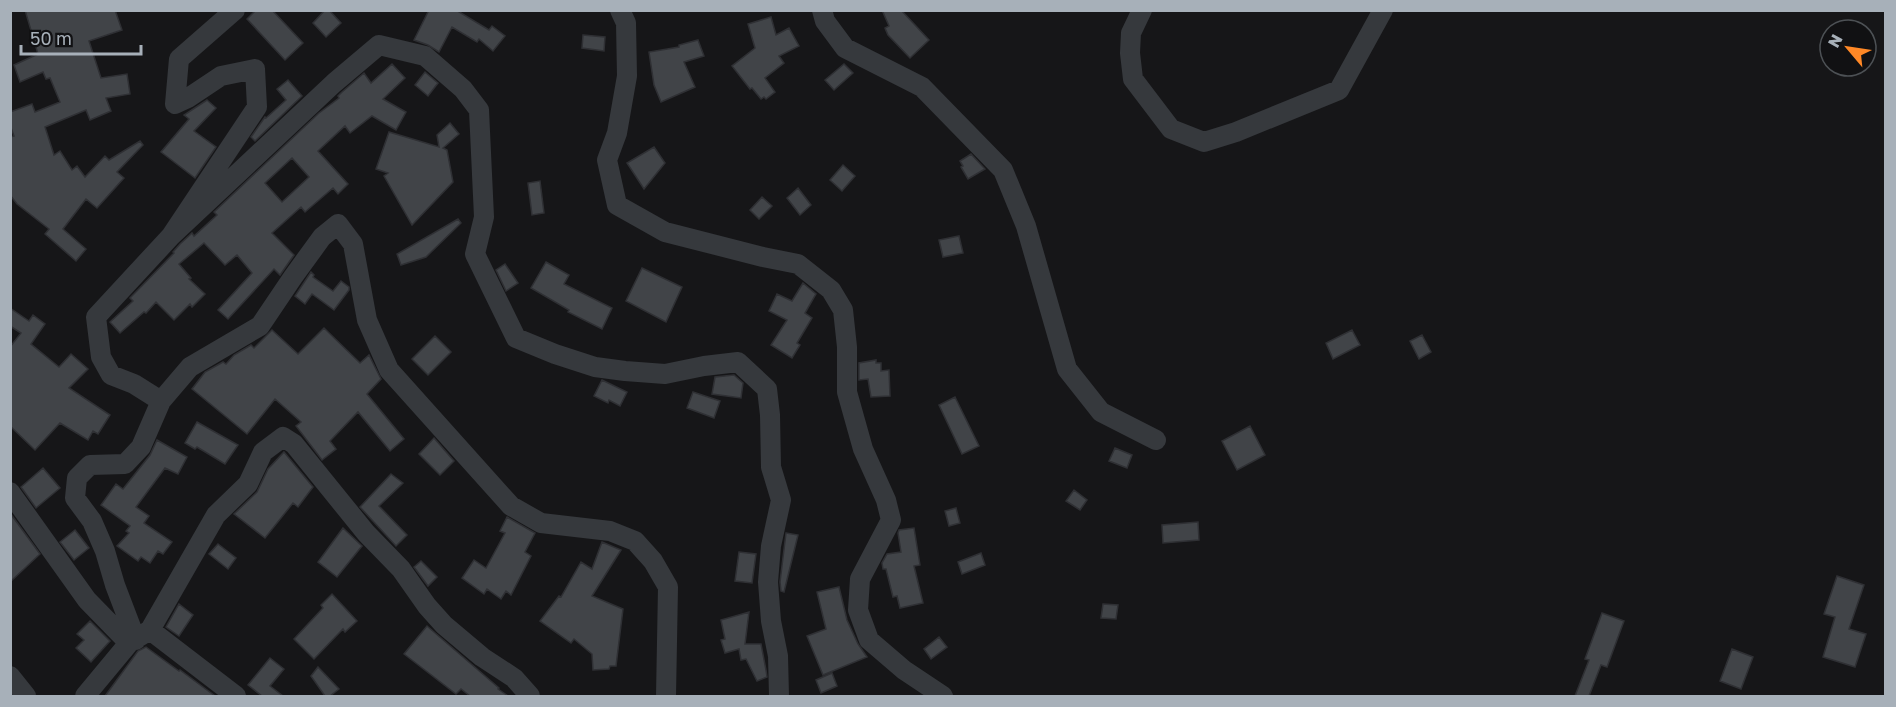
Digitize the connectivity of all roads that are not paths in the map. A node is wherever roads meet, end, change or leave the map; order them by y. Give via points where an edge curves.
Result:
1 (235, 10) edge
2 (620, 10) edge
3 (822, 10) edge
4 (1142, 10) edge
5 (1383, 10) edge
6 (171, 236) junction
7 (161, 401) junction
8 (1156, 440) dead end
9 (10, 492) edge
10 (138, 637) junction
11 (10, 676) edge
12 (26, 696) edge
13 (85, 696) edge
14 (236, 696) edge
15 (530, 696) edge
16 (666, 696) edge
17 (779, 696) edge
18 (943, 696) edge

1 - 6 street via 179,59 175,104 221,76 255,69 257,106
2 - 18 street via 626,23 627,76 617,133 607,160 617,205 665,232 798,264 831,290 843,310 847,392 863,449 891,520 860,579 858,610 869,640
3 - 8 street via 825,21 845,48 922,87 1003,170 1026,226 1067,369 1101,412
4 - 5 street via 1131,33 1133,79 1171,129 1204,142 1339,90
6 - 7 street via 96,317 101,357 111,375
6 - 17 street via 334,82 379,45 425,56 463,88 479,110 484,217 475,254 516,338 595,367 625,371 665,374 738,362 767,389 771,467 781,500 768,582
7 - 10 street via 141,447 125,464 90,465 77,478 75,498 92,520
7 - 16 street via 190,367 260,326 322,237 338,225 353,244 367,320 389,370 511,506 541,523 610,531 635,541 653,561 668,587
9 - 10 street via 87,600
10 - 13 street
10 - 14 street
10 - 15 street via 216,515 248,484 263,452 283,437 294,444 444,625 514,678
11 - 12 street

